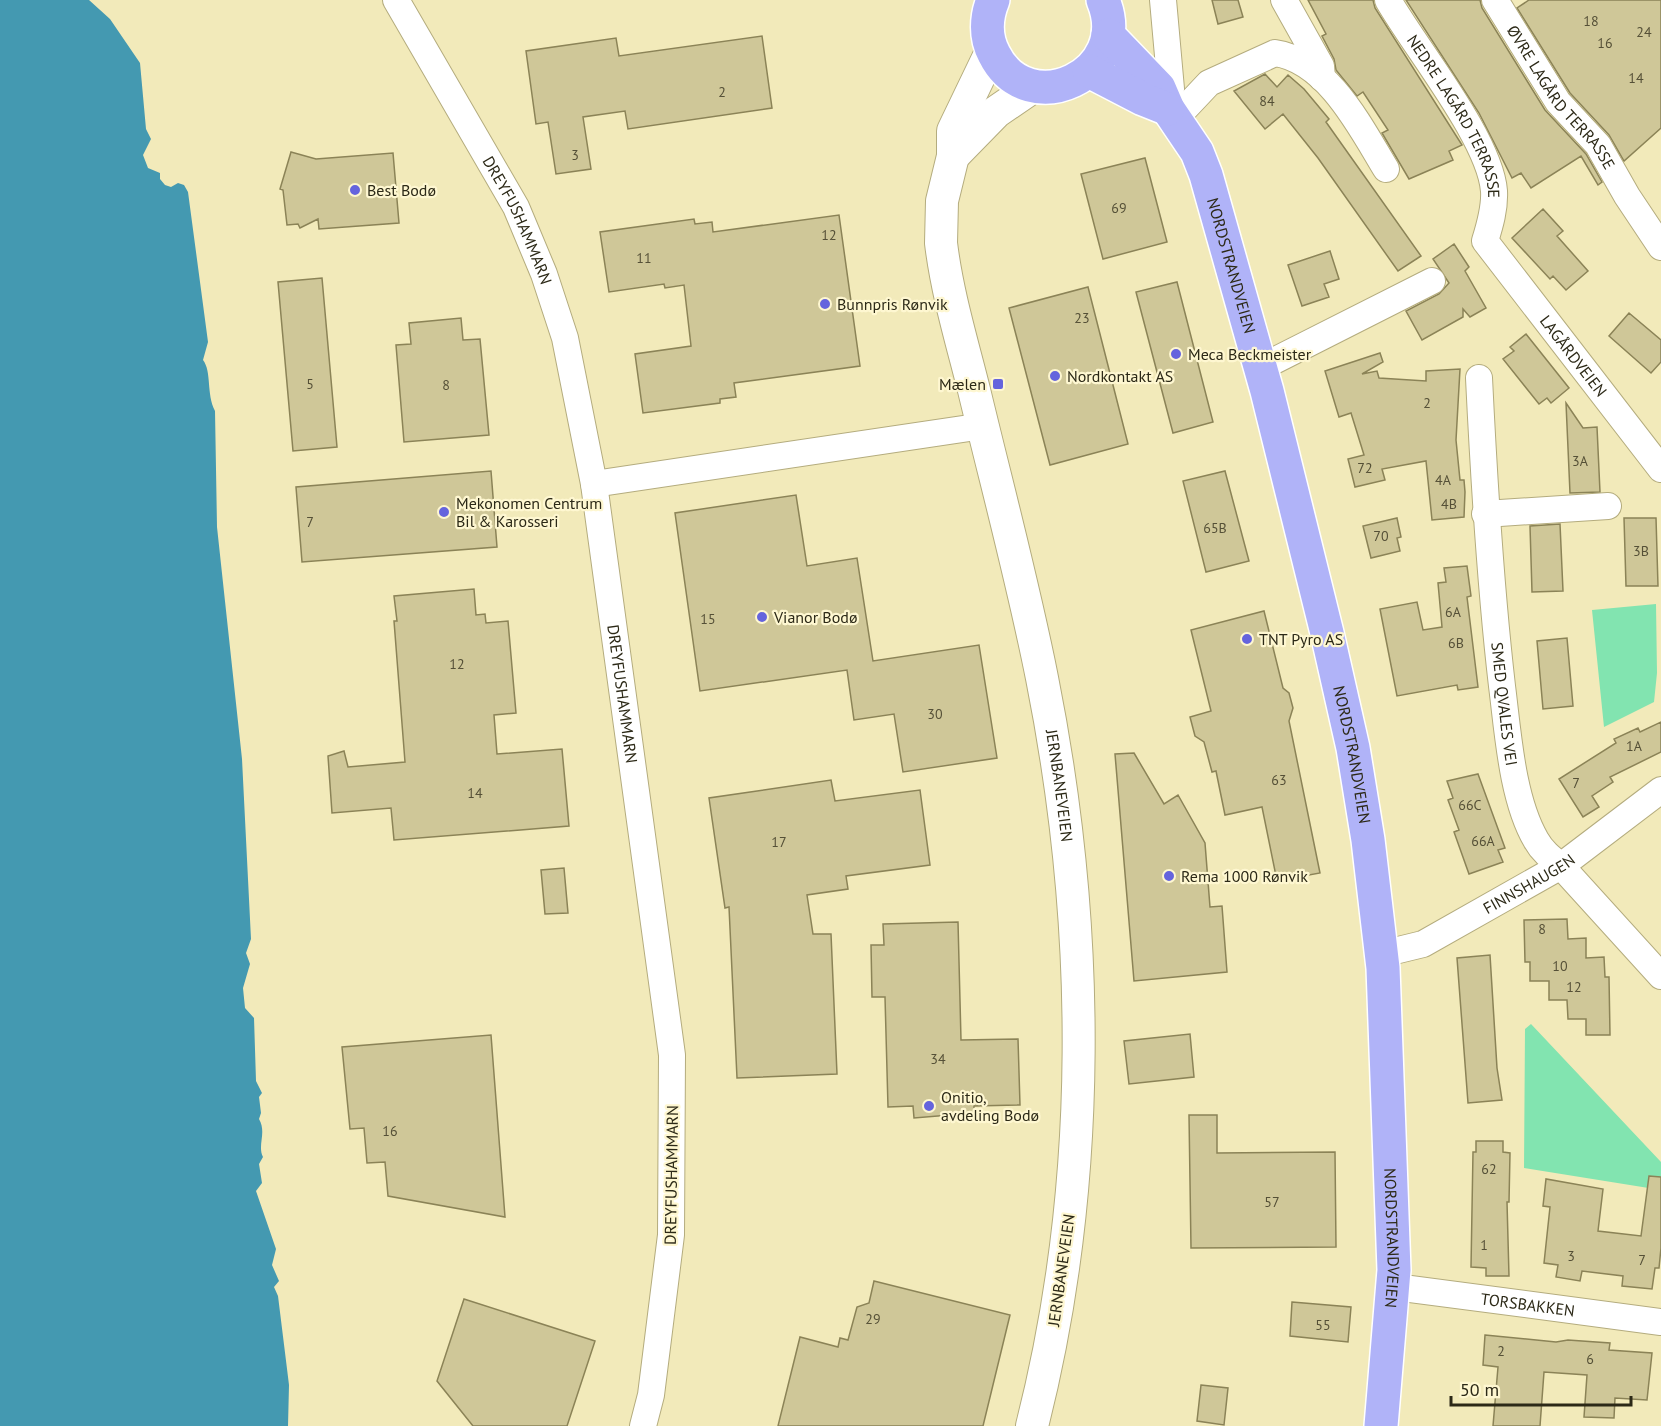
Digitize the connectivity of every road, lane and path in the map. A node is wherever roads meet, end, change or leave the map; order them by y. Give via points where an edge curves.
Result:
1 (396, 0) edge
2 (993, 0) edge
3 (1103, 0) edge
4 (1162, 0) edge
5 (1284, 0) edge
6 (1388, 0) edge
7 (1495, 0) edge
8 (1108, 35) junction
9 (992, 50) junction
10 (1089, 71) junction
11 (1322, 78) junction
12 (1034, 86) junction
13 (1172, 113) junction
14 (952, 156) junction
15 (1386, 169) dead end
16 (1485, 241) joint
17 (1661, 247) edge
18 (1432, 281) dead end
19 (1260, 368) junction
20 (1479, 378) dead end
21 (983, 426) junction
22 (1661, 469) edge
23 (594, 484) junction
24 (1608, 506) dead end
25 (1485, 514) junction
26 (1661, 790) edge
27 (1561, 866) junction
28 (1382, 954) junction
29 (1661, 976) edge
30 (1395, 1287) junction
31 (1661, 1322) edge
32 (644, 1426) edge
33 (1032, 1426) edge
34 (1381, 1426) edge

1 - 23 street, DREYFUSHAMMARN via 516,207 544,274 565,338
2 - 9 main road via 987,20
3 - 8 main road
4 - 13 street
5 - 11 street via 1321,66
6 - 16 street, NEDRE LAGÅRD TERRASSE via 1487,160 1494,207
7 - 17 street, ØVRE LAGÅRD TERRASSE via 1558,102 1598,145
8 - 10 main road via 1101,57
8 - 13 main road, NORDSTRANDVEIEN via 1159,88
9 - 12 main road via 1008,72
9 - 14 street, JERNBANEVEIEN via 952,131
10 - 12 main road via 1066,85
10 - 13 main road
11 - 13 street via 1287,55 1275,53 1209,83
11 - 15 street via 1351,113
12 - 14 street via 996,112
13 - 19 main road, NORDSTRANDVEIEN via 1197,152 1206,175
14 - 21 street, JERNBANEVEIEN via 942,201 940,243
16 - 22 street, LAGÅRDVEIEN
18 - 19 street
19 - 28 main road, NORDSTRANDVEIEN via 1353,748
20 - 25 street, SMED QVALES VEI
21 - 23 street
21 - 33 street, JERNBANEVEIEN via 1042,677 1069,841 1073,899 1079,1023 1076,1143 1067,1250
23 - 32 street, DREYFUSHAMMARN via 672,1055 671,1235
24 - 25 street
25 - 27 street, SMED QVALES VEI via 1511,761 1535,839
26 - 27 street, FINNSHAUGEN
27 - 28 street, FINNSHAUGEN via 1423,944
27 - 29 street, SMED QVALES VEI
28 - 30 main road, NORDSTRANDVEIEN
30 - 31 street, TORSBAKKEN
30 - 34 main road, NORDSTRANDVEIEN

